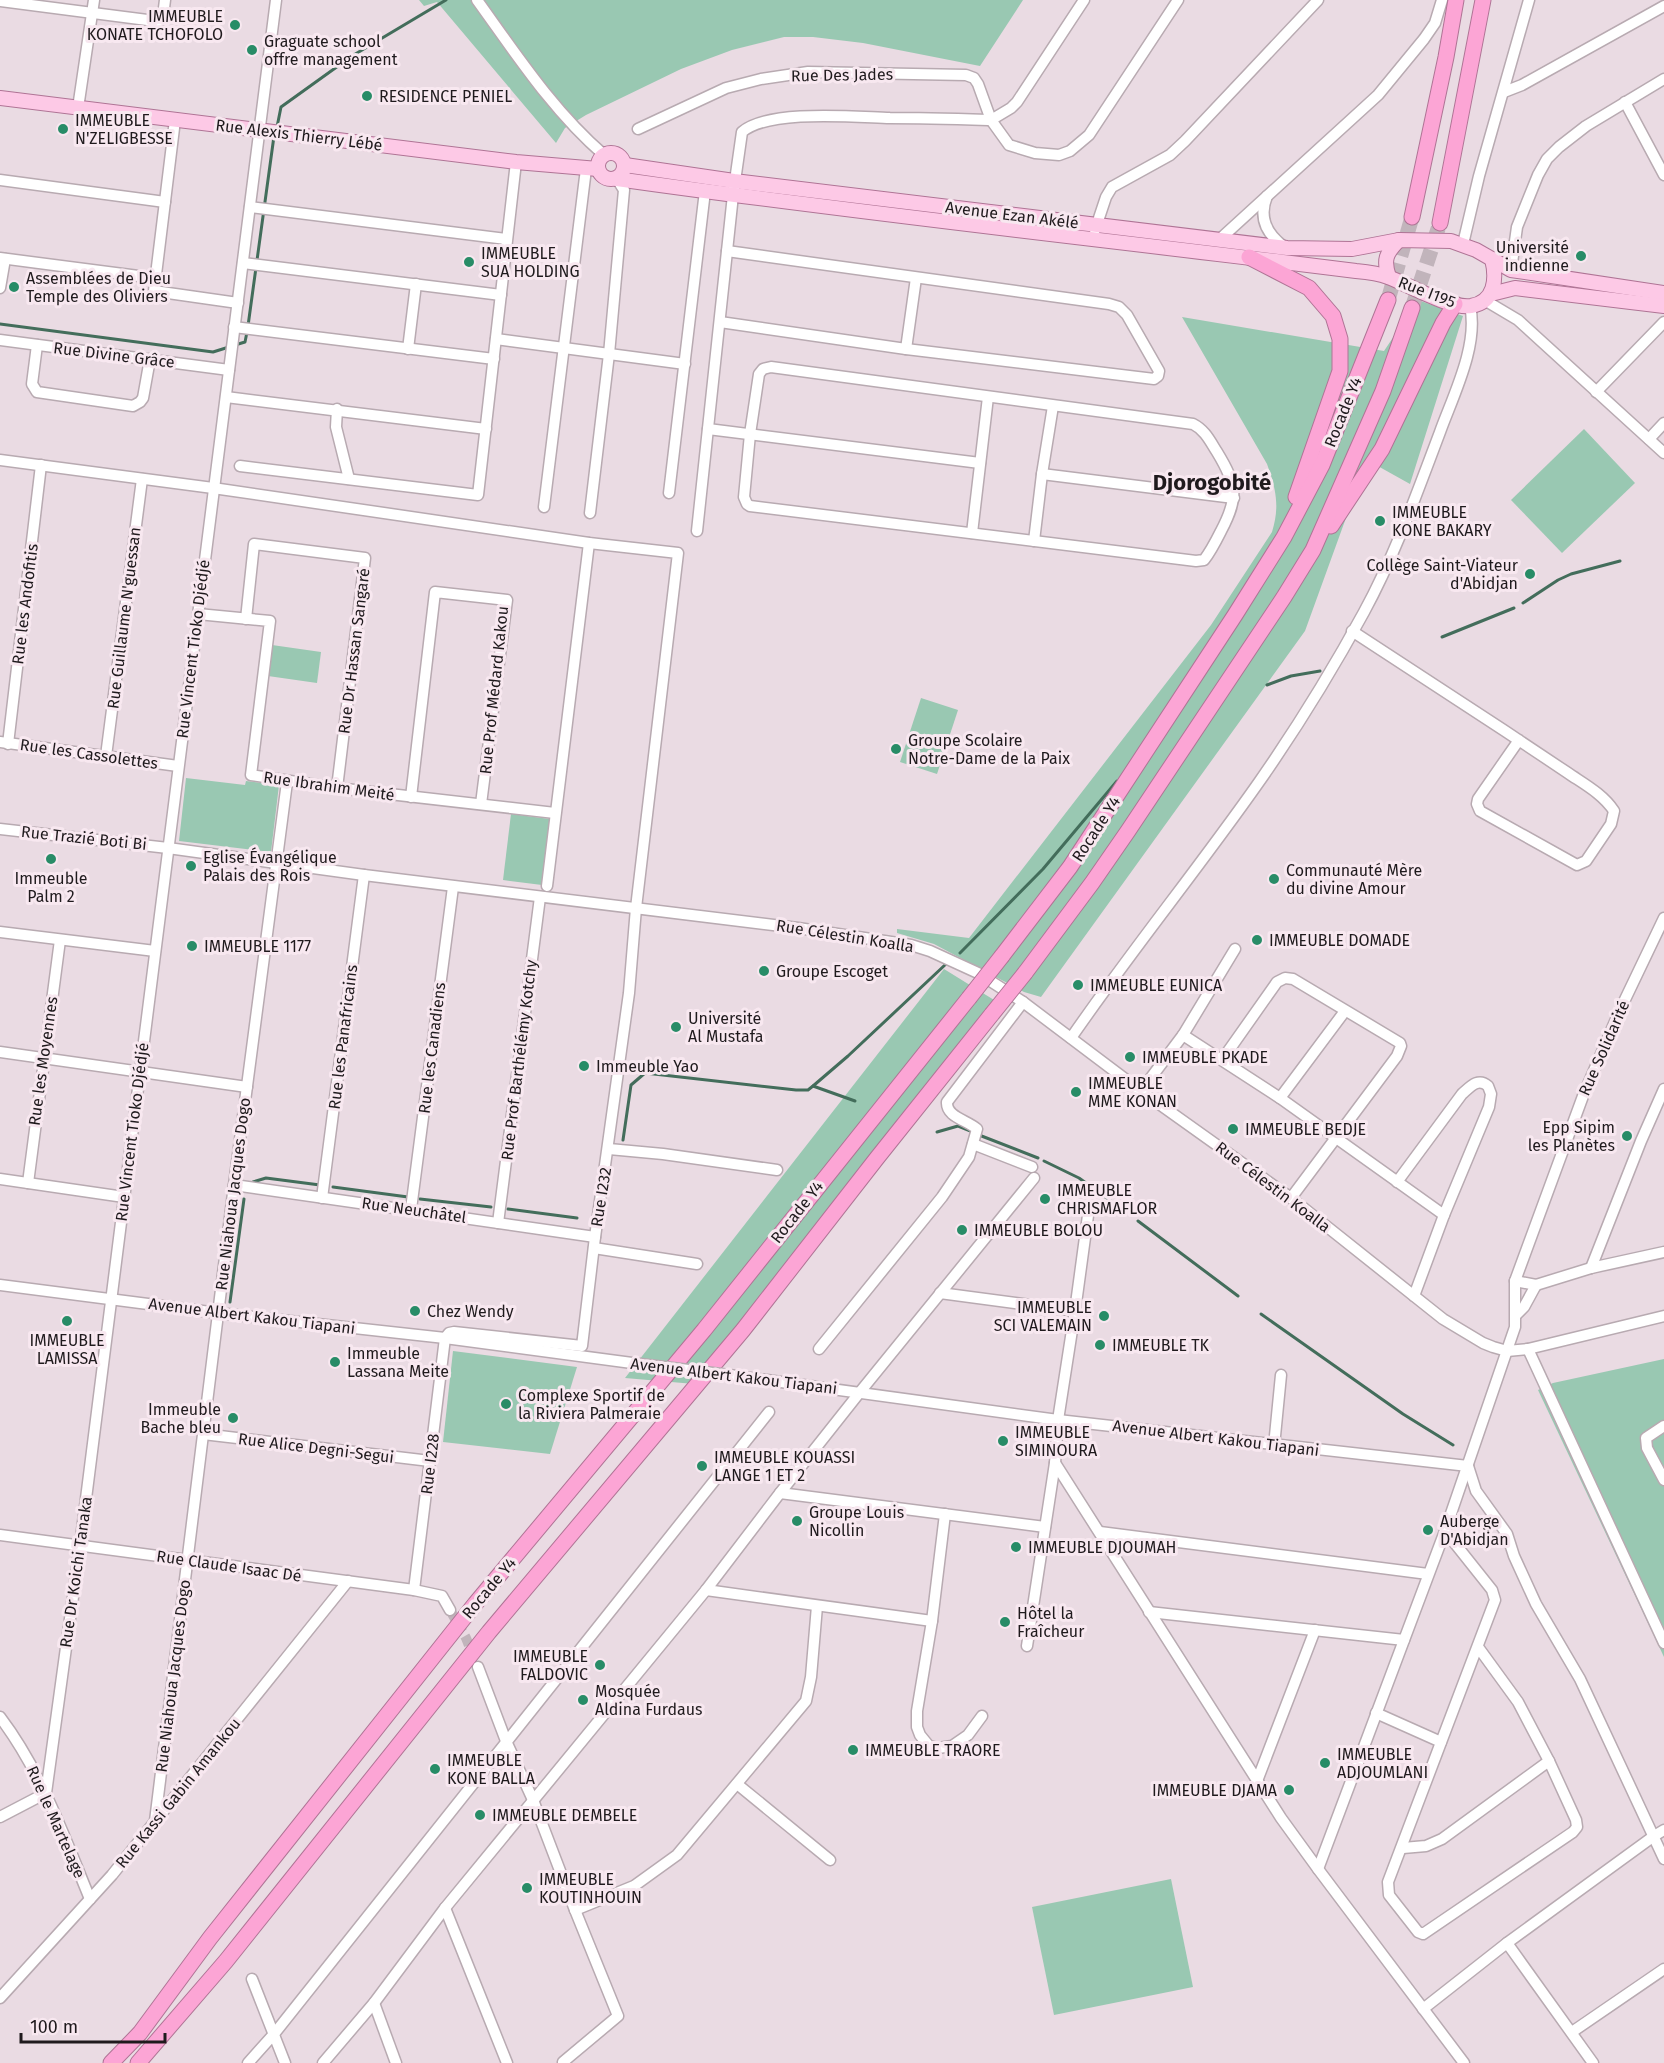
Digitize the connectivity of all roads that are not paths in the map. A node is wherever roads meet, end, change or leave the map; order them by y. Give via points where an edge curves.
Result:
1 (94, 0) edge
2 (165, 0) edge
3 (276, 0) edge
4 (477, 0) edge
5 (1084, 0) edge
6 (1178, 0) edge
7 (1318, 0) edge
8 (1442, 0) edge
9 (1456, 0) edge
10 (1483, 0) edge
11 (1529, 0) edge
12 (0, 1) edge
13 (1664, 6) edge
14 (93, 13) junction
15 (1664, 80) edge
16 (1504, 92) junction
17 (0, 98) edge
18 (1625, 102) junction
19 (78, 108) junction
20 (175, 120) junction
21 (991, 120) junction
22 (260, 129) junction
23 (638, 129) dead end
24 (604, 155) junction
25 (516, 162) junction
26 (625, 165) junction
27 (592, 169) junction
28 (1664, 175) edge
29 (616, 179) junction
30 (0, 180) edge
31 (734, 188) junction
32 (705, 191) junction
33 (1268, 195) junction
34 (165, 202) junction
35 (250, 207) junction
36 (1412, 218) tunnel mouth
37 (1440, 223) tunnel mouth
38 (1096, 225) junction
39 (506, 239) junction
40 (1220, 239) junction
41 (1093, 240) junction
42 (1399, 240) junction
43 (1463, 244) junction
44 (1287, 248) junction
45 (727, 251) junction
46 (1249, 257) junction
47 (3, 258) edge
48 (1491, 259) junction
49 (243, 263) junction
50 (1511, 270) junction
51 (1389, 277) junction
52 (154, 278) junction
53 (916, 278) junction
54 (416, 285) junction
55 (0, 288) edge
56 (1664, 292) edge
57 (501, 295) junction
58 (1489, 297) junction
59 (1388, 300) tunnel mouth
60 (238, 303) junction
61 (1463, 305) junction
62 (1664, 306) edge
63 (1412, 308) tunnel mouth
64 (720, 322) junction
65 (1664, 322) edge
66 (234, 327) junction
67 (496, 339) junction
68 (0, 340) edge
69 (37, 345) junction
70 (563, 348) junction
71 (408, 349) junction
72 (906, 349) junction
73 (609, 354) junction
74 (150, 359) junction
75 (494, 359) junction
76 (685, 364) junction
77 (229, 370) junction
78 (1596, 392) junction
79 (226, 397) junction
80 (988, 397) junction
81 (1053, 406) junction
82 (337, 409) junction
83 (1664, 423) edge
84 (486, 429) junction
85 (708, 429) junction
86 (750, 434) junction
87 (1649, 440) junction
88 (1664, 453) edge
89 (0, 460) edge
90 (980, 463) junction
91 (41, 465) junction
92 (240, 466) dead end
93 (1042, 474) junction
94 (142, 479) junction
95 (349, 479) junction
96 (213, 488) junction
97 (669, 493) dead end
98 (1234, 498) junction
99 (544, 507) dead end
100 (590, 513) dead end
101 (697, 531) dead end
102 (972, 533) junction
103 (1284, 537) junction
104 (1034, 541) junction
105 (589, 543) junction
106 (1313, 550) junction
107 (202, 614) junction
108 (246, 619) junction
109 (1352, 631) junction
110 (1519, 740) junction
111 (4, 743) edge
112 (106, 756) junction
113 (178, 766) junction
114 (287, 782) junction
115 (337, 788) junction
116 (411, 797) junction
117 (481, 804) junction
118 (555, 813) junction
119 (0, 829) edge
120 (168, 848) junction
121 (276, 864) junction
122 (364, 876) junction
123 (548, 886) dead end
124 (453, 887) junction
125 (540, 897) junction
126 (636, 908) junction
127 (1664, 918) edge
128 (0, 932) edge
129 (60, 940) junction
130 (1235, 950) dead end
131 (155, 951) junction
132 (1023, 1002) junction
133 (1345, 1011) junction
134 (1183, 1035) junction
135 (1071, 1038) junction
136 (0, 1052) edge
137 (43, 1058) junction
138 (1222, 1060) junction
139 (139, 1071) junction
140 (247, 1087) junction
141 (1664, 1089) edge
142 (1141, 1091) junction
143 (1281, 1098) junction
144 (1337, 1137) junction
145 (973, 1144) junction
146 (609, 1149) junction
147 (777, 1170) dead end
148 (0, 1179) edge
149 (1396, 1182) junction
150 (28, 1183) junction
151 (234, 1185) junction
152 (124, 1197) junction
153 (322, 1198) junction
154 (1291, 1198) junction
155 (411, 1209) junction
156 (1089, 1209) dead end
157 (1444, 1215) junction
158 (498, 1223) junction
159 (594, 1243) junction
160 (1664, 1252) edge
161 (697, 1264) dead end
162 (1591, 1268) junction
163 (1515, 1281) junction
164 (0, 1285) edge
165 (1536, 1285) junction
166 (940, 1293) junction
167 (1414, 1296) junction
168 (110, 1299) junction
169 (1075, 1311) junction
170 (218, 1313) junction
171 (1516, 1315) junction
172 (1664, 1316) edge
173 (445, 1338) junction
174 (819, 1349) dead end
175 (1528, 1349) junction
176 (1507, 1351) junction
177 (1281, 1376) dead end
178 (860, 1392) junction
179 (769, 1412) dead end
180 (1058, 1420) junction
181 (1664, 1426) edge
182 (202, 1434) junction
183 (1274, 1446) junction
184 (430, 1461) junction
185 (1055, 1463) junction
186 (1468, 1466) junction
187 (1664, 1480) edge
188 (780, 1493) junction
189 (945, 1514) junction
190 (1045, 1527) junction
191 (1445, 1531) junction
192 (1100, 1532) junction
193 (0, 1535) edge
194 (80, 1546) junction
195 (187, 1560) junction
196 (1428, 1574) junction
197 (348, 1581) junction
198 (414, 1590) junction
199 (706, 1590) junction
200 (818, 1606) junction
201 (450, 1610) tunnel mouth
202 (1149, 1612) junction
203 (932, 1621) junction
204 (1315, 1630) junction
205 (1404, 1640) junction
206 (1664, 1643) edge
207 (1027, 1646) dead end
208 (1478, 1647) junction
209 (478, 1667) tunnel mouth
210 (1376, 1713) junction
211 (982, 1716) dead end
212 (0, 1717) edge
213 (506, 1741) junction
214 (1440, 1742) junction
215 (1549, 1761) junction
216 (1257, 1781) junction
217 (737, 1784) junction
218 (46, 1793) junction
219 (533, 1800) junction
220 (0, 1817) edge
221 (155, 1821) junction
222 (1664, 1830) edge
223 (1654, 1836) junction
224 (1403, 1848) junction
225 (1664, 1859) edge
226 (830, 1860) dead end
227 (1318, 1869) junction
228 (90, 1899) junction
229 (445, 1908) junction
230 (575, 1910) junction
231 (1507, 1943) junction
232 (1664, 1969) edge
233 (252, 1979) dead end
234 (0, 1998) edge
235 (374, 2003) junction
236 (1423, 2009) junction
237 (1572, 2032) junction
238 (274, 2034) junction
239 (563, 2062) edge
240 (111, 2063) edge
241 (138, 2063) edge
242 (248, 2063) edge
243 (285, 2063) edge
244 (323, 2063) edge
245 (396, 2063) edge
246 (507, 2063) edge
247 (1464, 2063) edge
248 (1593, 2063) edge

1 - 14 street
2 - 14 street via 160,21
3 - 22 street, Rue Vincent Tioko Djédjé
4 - 24 street via 546,95
5 - 21 street via 1017,102
6 - 21 street, Rue Des Jades via 1096,126 1070,151 1059,155 1035,153 1009,145
7 - 38 street via 1170,155 1112,187
8 - 33 street via 1435,23 1378,95
9 - 36 highway
10 - 37 highway
11 - 16 street
12 - 14 street
13 - 16 street
14 - 19 street
15 - 18 street
16 - 43 street
17 - 19 main road, Rue Alexis Thierry Lébé
18 - 28 street
18 - 50 street via 1586,126 1547,159 1517,226
19 - 20 main road, Rue Alexis Thierry Lébé
20 - 22 main road, Rue Alexis Thierry Lébé
20 - 34 street
21 - 23 street, Rue Des Jades via 978,84 966,75 808,72 726,88
21 - 31 street via 810,116 762,123 742,132
22 - 25 main road, Rue Alexis Thierry Lébé
22 - 35 street, Rue Vincent Tioko Djédjé
24 - 26 main road via 617,154
24 - 27 main road
25 - 27 main road, Rue Alexis Thierry Lébé
25 - 39 street
26 - 29 main road
26 - 31 main road, Avenue Ezan Akélé
27 - 29 main road
27 - 70 street
29 - 32 main road, Avenue Ezan Akélé
29 - 73 street via 624,190
30 - 34 street
31 - 32 main road, Avenue Ezan Akélé
31 - 38 main road, Avenue Ezan Akélé
31 - 41 main road, Avenue Ezan Akélé
31 - 45 street
32 - 76 street
33 - 40 street
33 - 44 street via 1263,219 1266,230
34 - 52 street
35 - 39 street
35 - 49 street, Rue Vincent Tioko Djédjé
38 - 40 main road, Avenue Ezan Akélé
38 - 41 street
39 - 57 street
40 - 44 main road, Avenue Ezan Akélé
41 - 46 main road, Avenue Ezan Akélé
42 - 43 main road
42 - 44 main road, Avenue Ezan Akélé via 1352,249
42 - 51 main road, Rue I195 via 1386,257
43 - 48 main road
45 - 53 street
45 - 64 street
46 - 51 main road, Avenue Ezan Akélé
46 - 103 highway via 1309,288 1333,316 1340,339 1340,371
47 - 52 street
47 - 55 street
48 - 50 main road
48 - 58 main road via 1495,273
49 - 54 street
49 - 60 street, Rue Vincent Tioko Djédjé
50 - 56 main road
51 - 61 main road, Rue I195 via 1419,292
52 - 60 street via 157,293
53 - 72 street
53 - 72 street via 1119,307 1159,371 1154,379
54 - 57 street
54 - 71 street
57 - 67 street
58 - 61 main road, Rue I195
58 - 62 main road, Rue I195 via 1515,288
58 - 78 street
59 - 103 highway, Rocade Y4 via 1322,465
60 - 66 street, Rue Vincent Tioko Djédjé
61 - 106 highway via 1443,323 1382,449
61 - 109 street via 1473,317 1462,374 1404,525
63 - 106 highway, Rocade Y4 via 1383,391
64 - 72 street
64 - 85 street
65 - 78 street
66 - 71 street
66 - 77 street, Rue Vincent Tioko Djédjé
67 - 70 street
67 - 75 street
68 - 69 street, Rue Divine Grâce
69 - 74 street, Rue Divine Grâce
69 - 74 street via 32,384 37,392 133,406 143,398
70 - 73 street
70 - 99 street
71 - 75 street
73 - 76 street
73 - 100 street
74 - 77 street, Rue Divine Grâce
75 - 84 street
76 - 97 street
77 - 79 street, Rue Vincent Tioko Djédjé
78 - 87 street
79 - 82 street
79 - 96 street, Rue Vincent Tioko Djédjé
80 - 81 street
80 - 86 street via 767,367 759,374
80 - 90 street
81 - 93 street
81 - 98 street via 1200,427 1232,480
82 - 84 street
82 - 95 street via 336,427
83 - 87 street
84 - 95 street via 478,495
85 - 86 street
85 - 101 street
86 - 90 street
86 - 102 street via 744,497 750,506
87 - 88 street
89 - 91 street
90 - 102 street
91 - 94 street
91 - 111 street, Rue les Andofitis
92 - 95 street
93 - 98 street
93 - 104 street
94 - 96 street
94 - 112 street, Rue Guillaume N'guessan
96 - 105 street
96 - 107 street, Rue Vincent Tioko Djédjé
98 - 104 street via 1230,514 1204,560
102 - 104 street
103 - 240 highway, Rocade Y4, bridge via 1070,867 1002,956 704,1330 474,1604 210,1938 140,2033
105 - 118 street
105 - 126 street, Rue I232 via 678,553
106 - 241 highway, Rocade Y4, bridge via 1116,848 1025,973 743,1330 489,1632 226,1961
107 - 108 street, Rue Ibrahim Meité
107 - 113 street, Rue Vincent Tioko Djédjé
108 - 114 street, Rue Ibrahim Meité via 270,621 251,775
108 - 115 street, Rue Dr Hassan Sangaré via 254,544 366,558
109 - 110 street
109 - 135 street via 1259,782
110 - 110 street via 1478,799 1478,807 1562,857 1581,864 1611,824 1614,811 1603,797
111 - 112 street, Rue les Cassolettes
112 - 113 street, Rue les Cassolettes
113 - 120 street, Rue Vincent Tioko Djédjé
114 - 115 street, Rue Ibrahim Meité
114 - 121 street, Rue Niahoua Jacques Dogo
115 - 116 street, Rue Ibrahim Meité
116 - 117 street, Rue Ibrahim Meité
116 - 117 street, Rue Prof Médard Kakou via 435,592 507,600
117 - 118 street, Rue Ibrahim Meité
118 - 123 street
119 - 120 street, Rue Trazié Boti Bi
120 - 121 street, Rue Célestin Koalla
120 - 131 street, Rue Vincent Tioko Djédjé
121 - 122 street, Rue Célestin Koalla
121 - 140 street, Rue Niahoua Jacques Dogo
122 - 124 street, Rue Célestin Koalla
122 - 153 street, Rue les Panafricains
124 - 125 street, Rue Célestin Koalla
124 - 155 street, Rue les Canadiens
125 - 126 street, Rue Célestin Koalla
125 - 158 street, Rue Prof Barthélémy Kotchy
126 - 132 street, Rue Célestin Koalla via 911,945 978,973
126 - 146 street, Rue I232
127 - 163 street, Rue Solidarité via 1583,1096
128 - 129 street
129 - 131 street
129 - 137 street, Rue les Moyennes
130 - 134 street
131 - 139 street, Rue Vincent Tioko Djédjé
132 - 135 street, Rue Célestin Koalla
132 - 145 street via 947,1102 950,1113 977,1129
133 - 138 street via 1293,979 1280,979
133 - 143 street
133 - 144 street via 1401,1046
134 - 138 street
134 - 142 street
135 - 142 street, Rue Célestin Koalla
136 - 137 street
137 - 139 street
137 - 150 street, Rue les Moyennes
138 - 143 street
139 - 140 street
139 - 152 street, Rue Vincent Tioko Djédjé
140 - 151 street, Rue Niahoua Jacques Dogo
141 - 162 street
142 - 154 street, Rue Célestin Koalla
143 - 144 street
144 - 149 street
144 - 154 street
145 - 166 street via 1033,1172
145 - 174 street via 942,1197
146 - 147 street
146 - 159 street, Rue I232
148 - 150 street
149 - 157 street
149 - 157 street via 1462,1094 1475,1083 1485,1083 1491,1094 1489,1107
150 - 152 street
151 - 153 street, Rue Neuchâtel
151 - 170 street, Rue Niahoua Jacques Dogo
152 - 168 street, Rue Vincent Tioko Djédjé
153 - 155 street, Rue Neuchâtel
154 - 167 street, Rue Célestin Koalla
155 - 158 street, Rue Neuchâtel
156 - 169 street
157 - 167 street
158 - 159 street, Rue Neuchâtel
159 - 161 street, Rue Neuchâtel
159 - 173 street, Rue I232 via 582,1346 454,1332
160 - 162 street
162 - 165 street
163 - 165 street
163 - 171 street
164 - 168 street, Avenue Albert Kakou Tiapani
165 - 171 street
166 - 169 street
166 - 178 street
167 - 176 street, Rue Célestin Koalla via 1483,1343
168 - 170 street, Avenue Albert Kakou Tiapani
168 - 194 street, Rue Dr Koichi Tanaka
169 - 180 street
170 - 173 street, Avenue Albert Kakou Tiapani
170 - 182 street, Rue Niahoua Jacques Dogo
171 - 176 street
172 - 175 street
173 - 178 street, Avenue Albert Kakou Tiapani, bridge
173 - 184 street, Rue I228
175 - 176 street
175 - 206 street
176 - 186 street
177 - 183 street
178 - 180 street, Avenue Albert Kakou Tiapani
178 - 188 street
179 - 213 street
180 - 183 street, Avenue Albert Kakou Tiapani
180 - 185 street
181 - 187 street via 1646,1438 1647,1448
182 - 184 street, Rue Alice Degni-Segui
182 - 195 street, Rue Niahoua Jacques Dogo
183 - 186 street, Avenue Albert Kakou Tiapani
184 - 198 street, Rue I228
185 - 190 street
185 - 192 street
186 - 191 street
186 - 223 street via 1476,1491 1507,1534 1536,1604 1580,1679
188 - 189 street
188 - 199 street
189 - 190 street
189 - 203 street
190 - 207 street
191 - 196 street
191 - 208 street via 1494,1595
192 - 196 street
192 - 202 street
193 - 194 street, Rue Claude Isaac Dé
194 - 195 street, Rue Claude Isaac Dé
194 - 218 street, Rue Dr Koichi Tanaka
195 - 197 street, Rue Claude Isaac Dé
195 - 221 street, Rue Niahoua Jacques Dogo
196 - 205 street
197 - 198 street, Rue Claude Isaac Dé
197 - 221 street, Rue Kassi Gabin Amankou
198 - 201 street, Rue Claude Isaac Dé via 442,1596
199 - 200 street
199 - 219 street
200 - 203 street
200 - 217 street via 806,1701
202 - 204 street
202 - 216 street
203 - 211 street via 917,1711 920,1735 929,1746 952,1746
204 - 205 street
204 - 216 street
205 - 210 street
208 - 214 street
208 - 215 street via 1518,1702
209 - 213 street
210 - 214 street
210 - 227 street
212 - 218 street, Rue le Martelage
213 - 219 street
213 - 238 street
214 - 224 street
215 - 224 street via 1442,1839 1426,1846
215 - 224 street via 1577,1827 1423,1935 1387,1888
216 - 227 street
217 - 226 street
217 - 230 street via 664,1866 634,1886
218 - 220 street
218 - 228 street, Rue le Martelage
219 - 229 street
219 - 230 street
221 - 228 street, Rue Kassi Gabin Amankou
222 - 223 street
223 - 225 street
223 - 231 street
227 - 236 street
228 - 234 street, Rue Kassi Gabin Amankou
229 - 235 street
229 - 246 street
230 - 239 street via 618,2016
231 - 236 street
231 - 237 street
232 - 237 street
233 - 238 street
235 - 244 street
235 - 245 street
236 - 247 street
237 - 248 street
238 - 242 street
238 - 243 street

